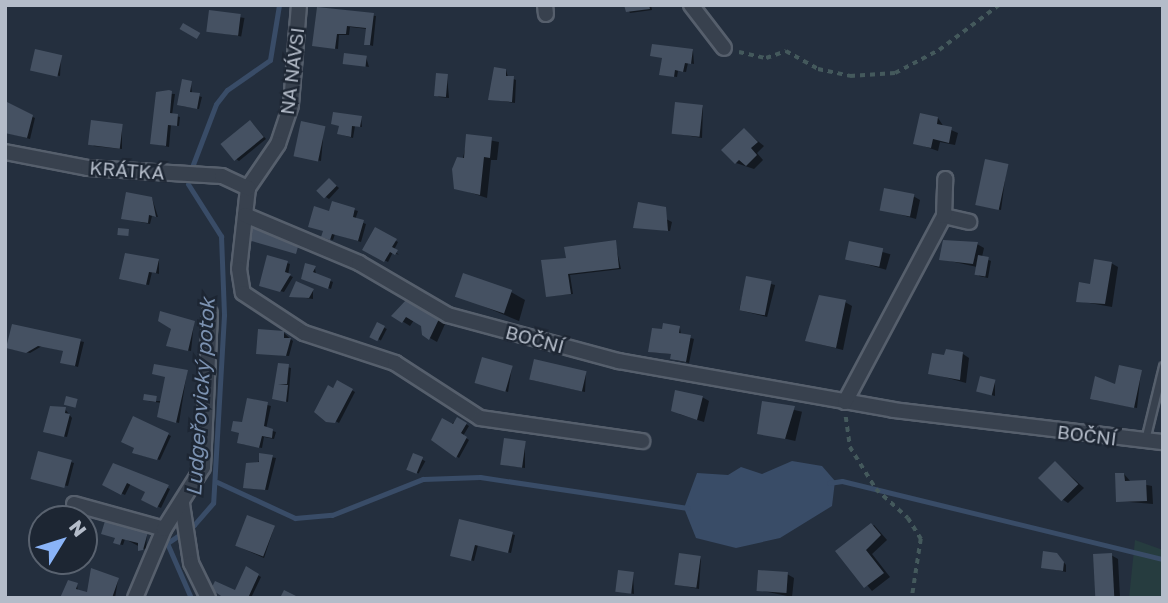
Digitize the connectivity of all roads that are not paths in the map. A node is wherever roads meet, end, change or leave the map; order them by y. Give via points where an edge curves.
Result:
1 (299, 5) edge
2 (691, 5) edge
3 (724, 48) road end
4 (5, 152) edge
5 (945, 179) dead end
6 (248, 188) junction
7 (245, 215) junction
8 (944, 216) junction
9 (969, 222) dead end
10 (210, 313) dead end
11 (1163, 366) edge
12 (845, 402) junction
13 (642, 441) dead end
14 (1145, 442) junction
15 (1163, 442) edge
16 (74, 504) dead end
17 (182, 504) junction
18 (164, 529) junction
19 (135, 598) edge
20 (208, 598) edge

1 - 6 street, NA NÁVSI via 291,105 278,144
2 - 3 street
4 - 6 street, KRÁTKÁ via 88,168 222,176
5 - 8 street
6 - 7 street, NA NÁVSI
7 - 12 street, BOČNÍ via 359,262 448,315 619,361
7 - 13 street, NA NÁVSI via 239,269 243,293 304,333 395,363 480,418
8 - 9 street
8 - 12 street
10 - 17 street via 203,467
11 - 14 lane
12 - 14 street, BOČNÍ
14 - 15 street, BOČNÍ
16 - 18 street
17 - 18 street
17 - 20 street via 191,563
18 - 19 street

